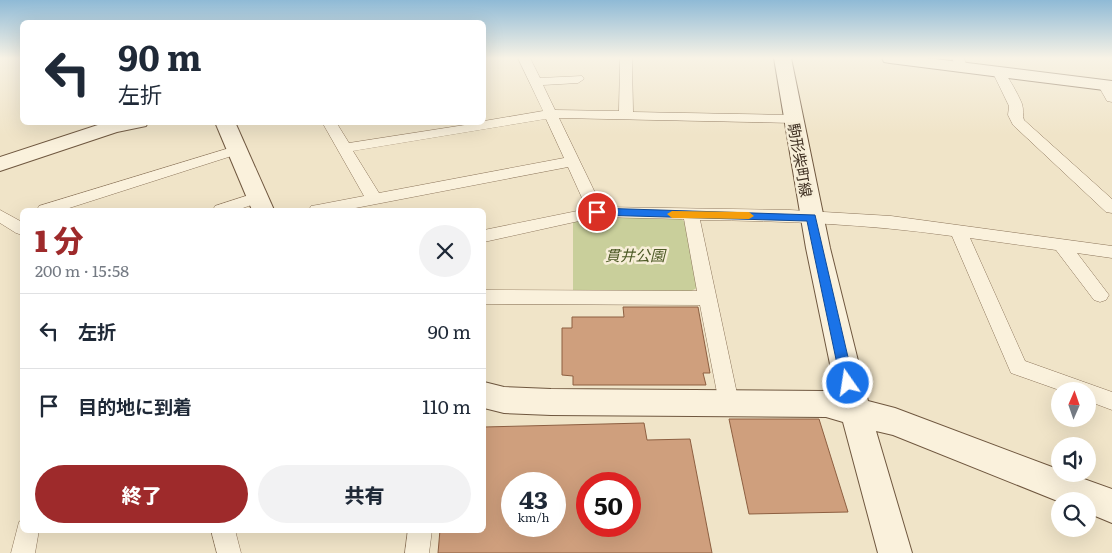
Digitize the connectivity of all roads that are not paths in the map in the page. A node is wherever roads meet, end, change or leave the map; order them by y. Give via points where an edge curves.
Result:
1 (536, 84) edge
2 (626, 84) edge
3 (787, 84) edge
4 (1005, 84) edge
5 (1073, 84) edge
6 (1109, 90) edge
7 (551, 114) junction
8 (626, 115) junction
9 (794, 120) junction
10 (486, 122) edge
11 (124, 125) edge
12 (226, 125) edge
13 (331, 125) edge
14 (458, 125) edge
15 (424, 129) edge
16 (345, 148) junction
17 (236, 150) junction
18 (573, 162) junction
19 (0, 164) edge
20 (372, 199) junction
21 (260, 204) edge
22 (51, 208) edge
23 (234, 208) edge
24 (327, 208) edge
25 (1112, 208) edge
26 (597, 212) junction
27 (691, 215) junction
28 (812, 217) junction
29 (958, 231) junction
30 (486, 236) edge
31 (1062, 246) junction
32 (1112, 252) edge
33 (1100, 295) dead end
34 (486, 297) edge
35 (708, 298) junction
36 (1059, 382) edge
37 (1096, 395) edge
38 (486, 396) edge
39 (1112, 400) edge
40 (729, 403) junction
41 (855, 412) junction
42 (1112, 506) edge
43 (26, 533) edge
44 (224, 533) edge
45 (420, 533) edge
46 (23, 553) edge
47 (229, 553) edge
48 (417, 553) edge
49 (895, 553) edge

1 - 7 street
2 - 8 street
3 - 9 street, 駒形柴町線
4 - 25 street via 1016,106 1018,122
5 - 6 street
7 - 8 street
7 - 10 street
7 - 18 street
8 - 9 street
9 - 28 street, 駒形柴町線
11 - 19 street
12 - 17 street
13 - 16 street
14 - 15 street
15 - 16 street
16 - 20 street
17 - 21 street
17 - 22 street
18 - 20 street
18 - 26 street
20 - 24 street
21 - 23 street
26 - 27 street
26 - 30 street
27 - 28 street
27 - 35 street
28 - 29 street via 891,222
28 - 41 street, 駒形柴町線
29 - 31 street
29 - 36 street via 1018,367
31 - 32 street
31 - 33 street
34 - 35 street
35 - 40 street
37 - 39 street
38 - 40 street via 551,402
40 - 41 street via 826,404
41 - 42 street via 903,425
41 - 49 street, 駒形柴町線
43 - 46 street
44 - 47 street
45 - 48 street

